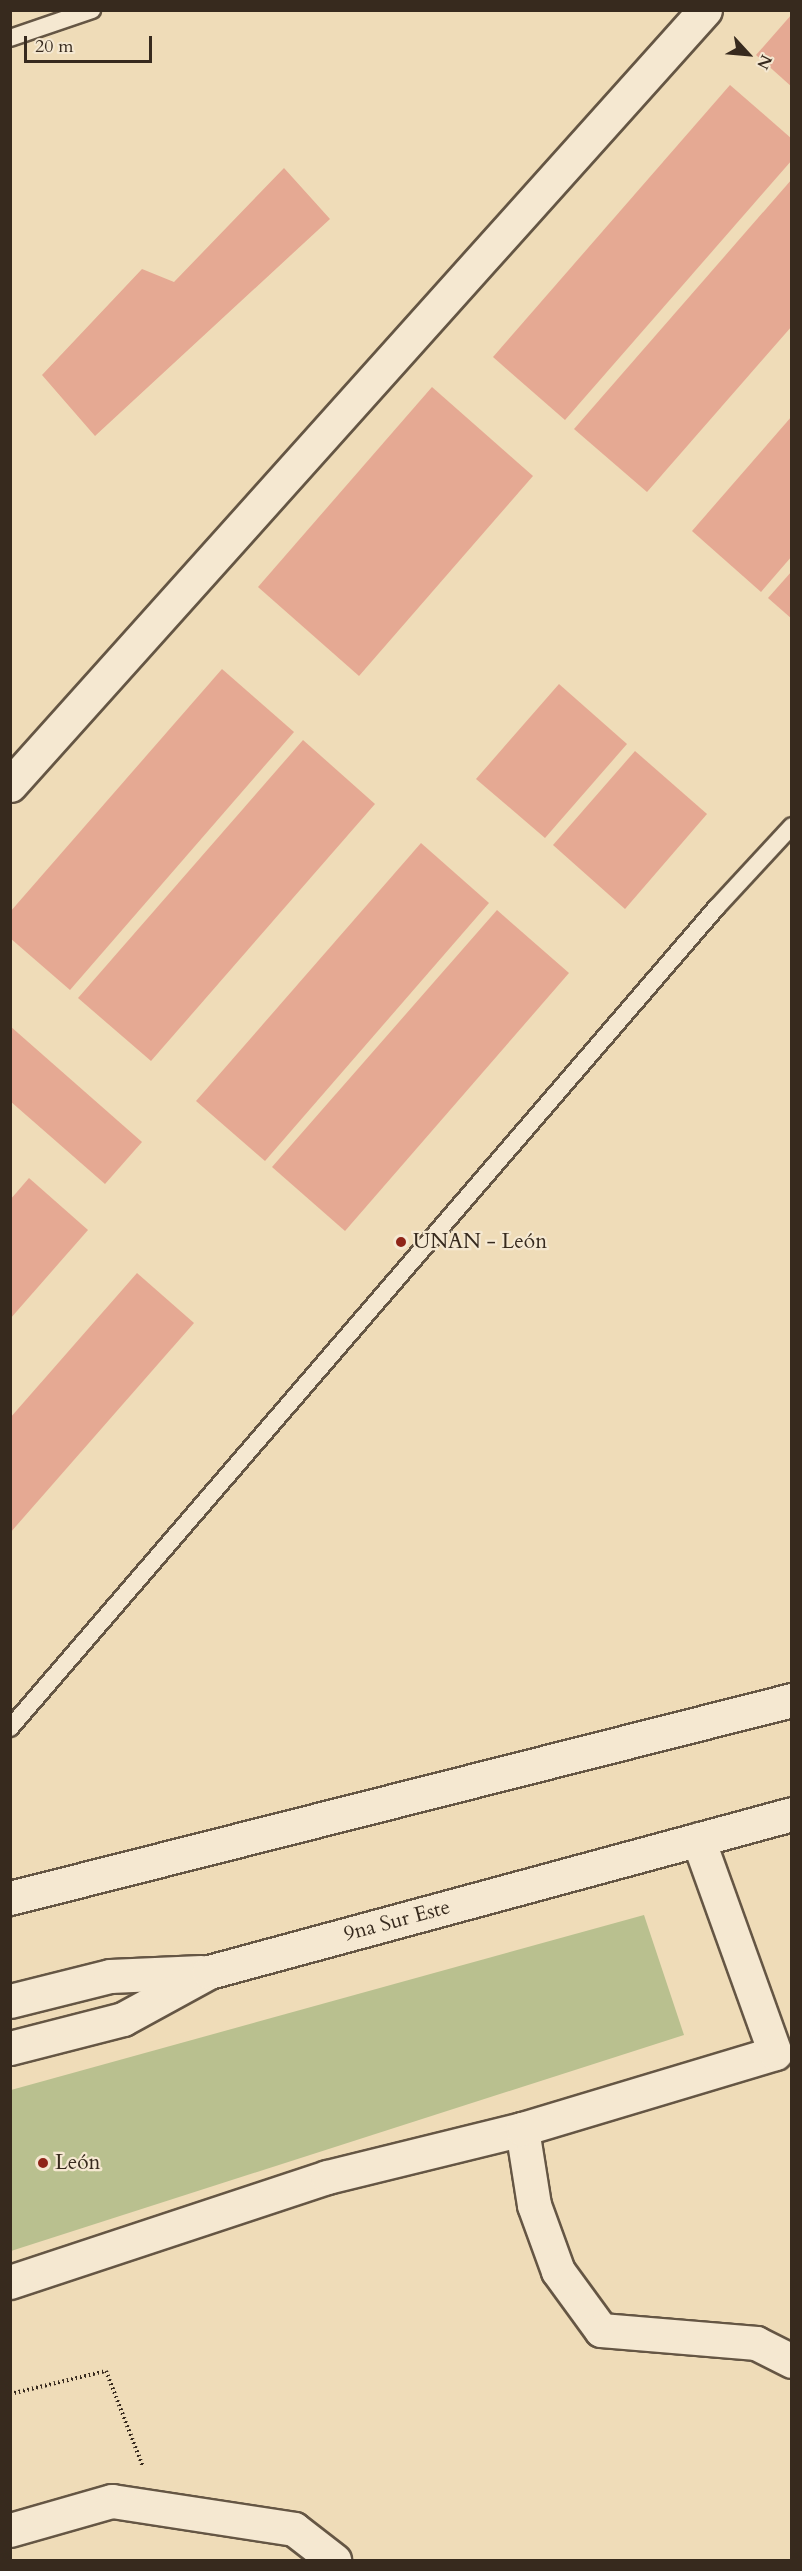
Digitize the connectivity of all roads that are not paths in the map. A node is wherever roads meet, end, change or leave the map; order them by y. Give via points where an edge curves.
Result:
1 (92, 10) edge
2 (705, 10) edge
3 (10, 38) edge
4 (10, 785) edge
5 (792, 826) edge
6 (792, 1700) edge
7 (10, 1728) edge
8 (792, 1814) edge
9 (698, 1839) junction
10 (10, 1898) edge
11 (209, 1972) junction
12 (10, 2001) edge
13 (10, 2048) edge
14 (783, 2051) edge
15 (522, 2129) junction
16 (10, 2282) edge
17 (792, 2361) edge
18 (10, 2530) edge
19 (333, 2560) edge

1 - 3 lane
2 - 4 street
5 - 7 lane via 717,907
6 - 10 street
8 - 9 street, 9na Sur Este
9 - 11 street, 9na Sur Este
9 - 14 street
11 - 12 street via 110,1976
11 - 13 street, 9na Sur Este via 123,2019
14 - 15 street
15 - 16 street via 327,2177
15 - 17 street via 534,2205 558,2271 601,2330 756,2343
18 - 19 street via 112,2500 294,2529

